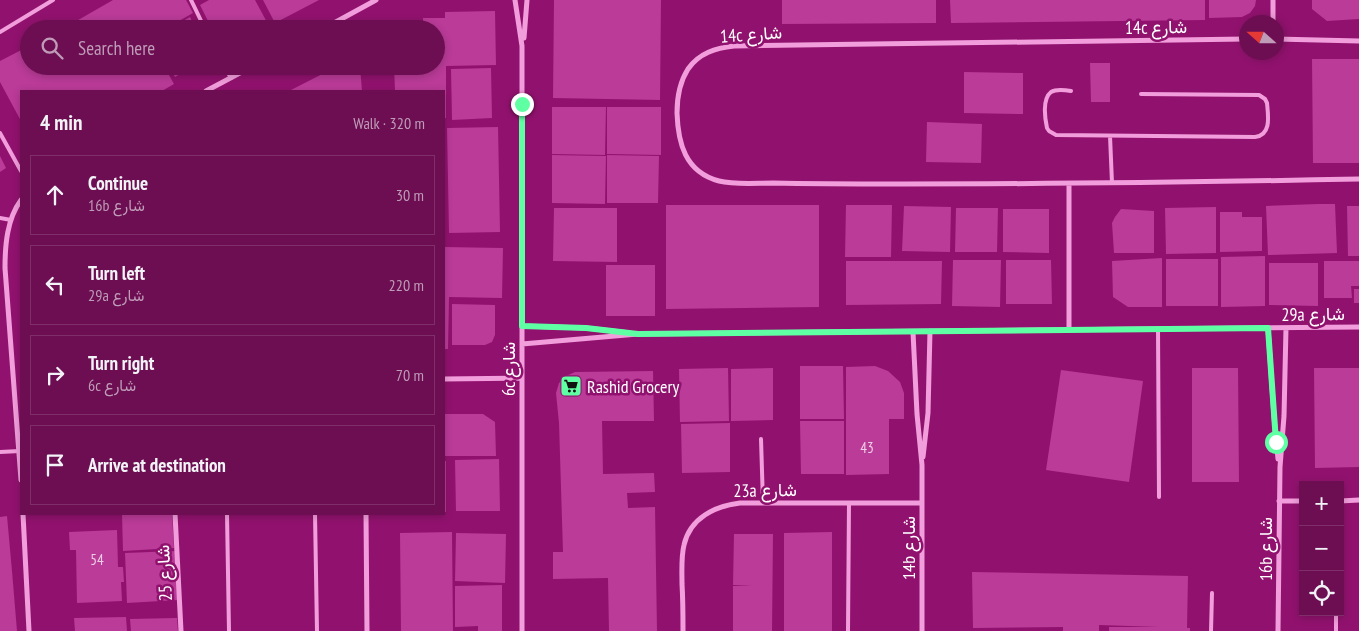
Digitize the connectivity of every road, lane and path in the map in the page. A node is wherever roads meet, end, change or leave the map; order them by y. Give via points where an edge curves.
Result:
1 (53, 0) edge
2 (191, 0) edge
3 (376, 0) edge
4 (515, 0) edge
5 (527, 0) edge
6 (1273, 0) edge
7 (1273, 15) edge
8 (201, 20) edge
9 (339, 20) edge
10 (0, 32) edge
11 (1239, 39) edge
12 (1284, 39) edge
13 (1359, 41) edge
14 (522, 46) junction
15 (228, 75) edge
16 (236, 75) edge
17 (230, 78) junction
18 (208, 90) edge
19 (1071, 90) dead end
20 (1141, 94) dead end
21 (0, 133) edge
22 (1110, 136) junction
23 (20, 169) edge
24 (1359, 179) edge
25 (1112, 183) junction
26 (1069, 184) junction
27 (20, 202) edge
28 (0, 218) edge
29 (11, 220) junction
30 (522, 326) junction
31 (1359, 327) edge
32 (1268, 328) junction
33 (1286, 328) junction
34 (1158, 329) junction
35 (1069, 330) junction
36 (930, 331) junction
37 (913, 332) junction
38 (638, 334) junction
39 (522, 344) junction
40 (522, 378) junction
41 (445, 379) edge
42 (761, 439) dead end
43 (20, 451) joint
44 (0, 452) edge
45 (922, 465) junction
46 (1280, 467) junction
47 (1159, 496) dead end
48 (1344, 500) edge
49 (1359, 500) edge
50 (1279, 501) junction
51 (1299, 501) edge
52 (762, 503) junction
53 (848, 503) junction
54 (922, 503) junction
55 (23, 515) edge
56 (175, 515) edge
57 (227, 515) edge
58 (315, 515) edge
59 (366, 515) edge
60 (1212, 593) dead end
61 (1336, 616) edge
62 (29, 631) edge
63 (181, 631) edge
64 (229, 631) edge
65 (317, 631) edge
66 (367, 631) edge
67 (522, 631) edge
68 (683, 631) edge
69 (848, 631) edge
70 (922, 631) edge
71 (1211, 631) edge
72 (1278, 631) edge
73 (1336, 631) edge

1 - 10 lane
2 - 8 lane
3 - 9 street
4 - 14 street, 6c شارع
5 - 14 street, 6c شارع
6 - 7 street
11 - 26 street, 14c شارع via 734,46 717,48 701,56 688,68 680,84 677,130 681,147 703,174 719,181
12 - 13 street
14 - 30 street, 6c شارع
15 - 17 lane
16 - 17 street
17 - 18 street
19 - 22 lane via 1051,92 1046,98 1049,132 1056,135
20 - 22 lane via 1258,95 1267,103 1268,128 1263,135 1255,137
21 - 23 lane
22 - 25 lane
24 - 25 street, 14c شارع
25 - 26 street, 14c شارع
26 - 35 street
27 - 29 street
28 - 29 lane
29 - 43 street via 5,268
30 - 38 street, 29a شارع
30 - 39 street, 6c شارع
31 - 33 street, 29a شارع
32 - 33 street, 29a شارع
32 - 34 street, 29a شارع
32 - 46 street, 16b شارع
33 - 46 street, 16b شارع
34 - 35 street, 29a شارع
34 - 47 lane
35 - 36 street, 29a شارع
36 - 37 street, 29a شارع
36 - 45 street, 14b شارع via 928,413
37 - 38 street, 29a شارع
37 - 45 street, 14b شارع via 916,414
38 - 39 street, 29a شارع
39 - 40 street, 6c شارع
40 - 41 street
40 - 67 street, 6c شارع
42 - 52 lane
43 - 44 lane
45 - 54 street, 14b شارع
46 - 50 street, 16b شارع
48 - 49 street
50 - 51 street
50 - 72 street, 16b شارع
52 - 53 street, 23a شارع
52 - 68 street, 23a شارع via 725,505 711,510 690,530 682,559
53 - 54 street, 23a شارع
53 - 69 lane
54 - 70 street, 14b شارع
55 - 62 street
56 - 63 street, شارع 25
57 - 64 lane
58 - 65 lane
59 - 66 street
60 - 71 lane
61 - 73 lane

